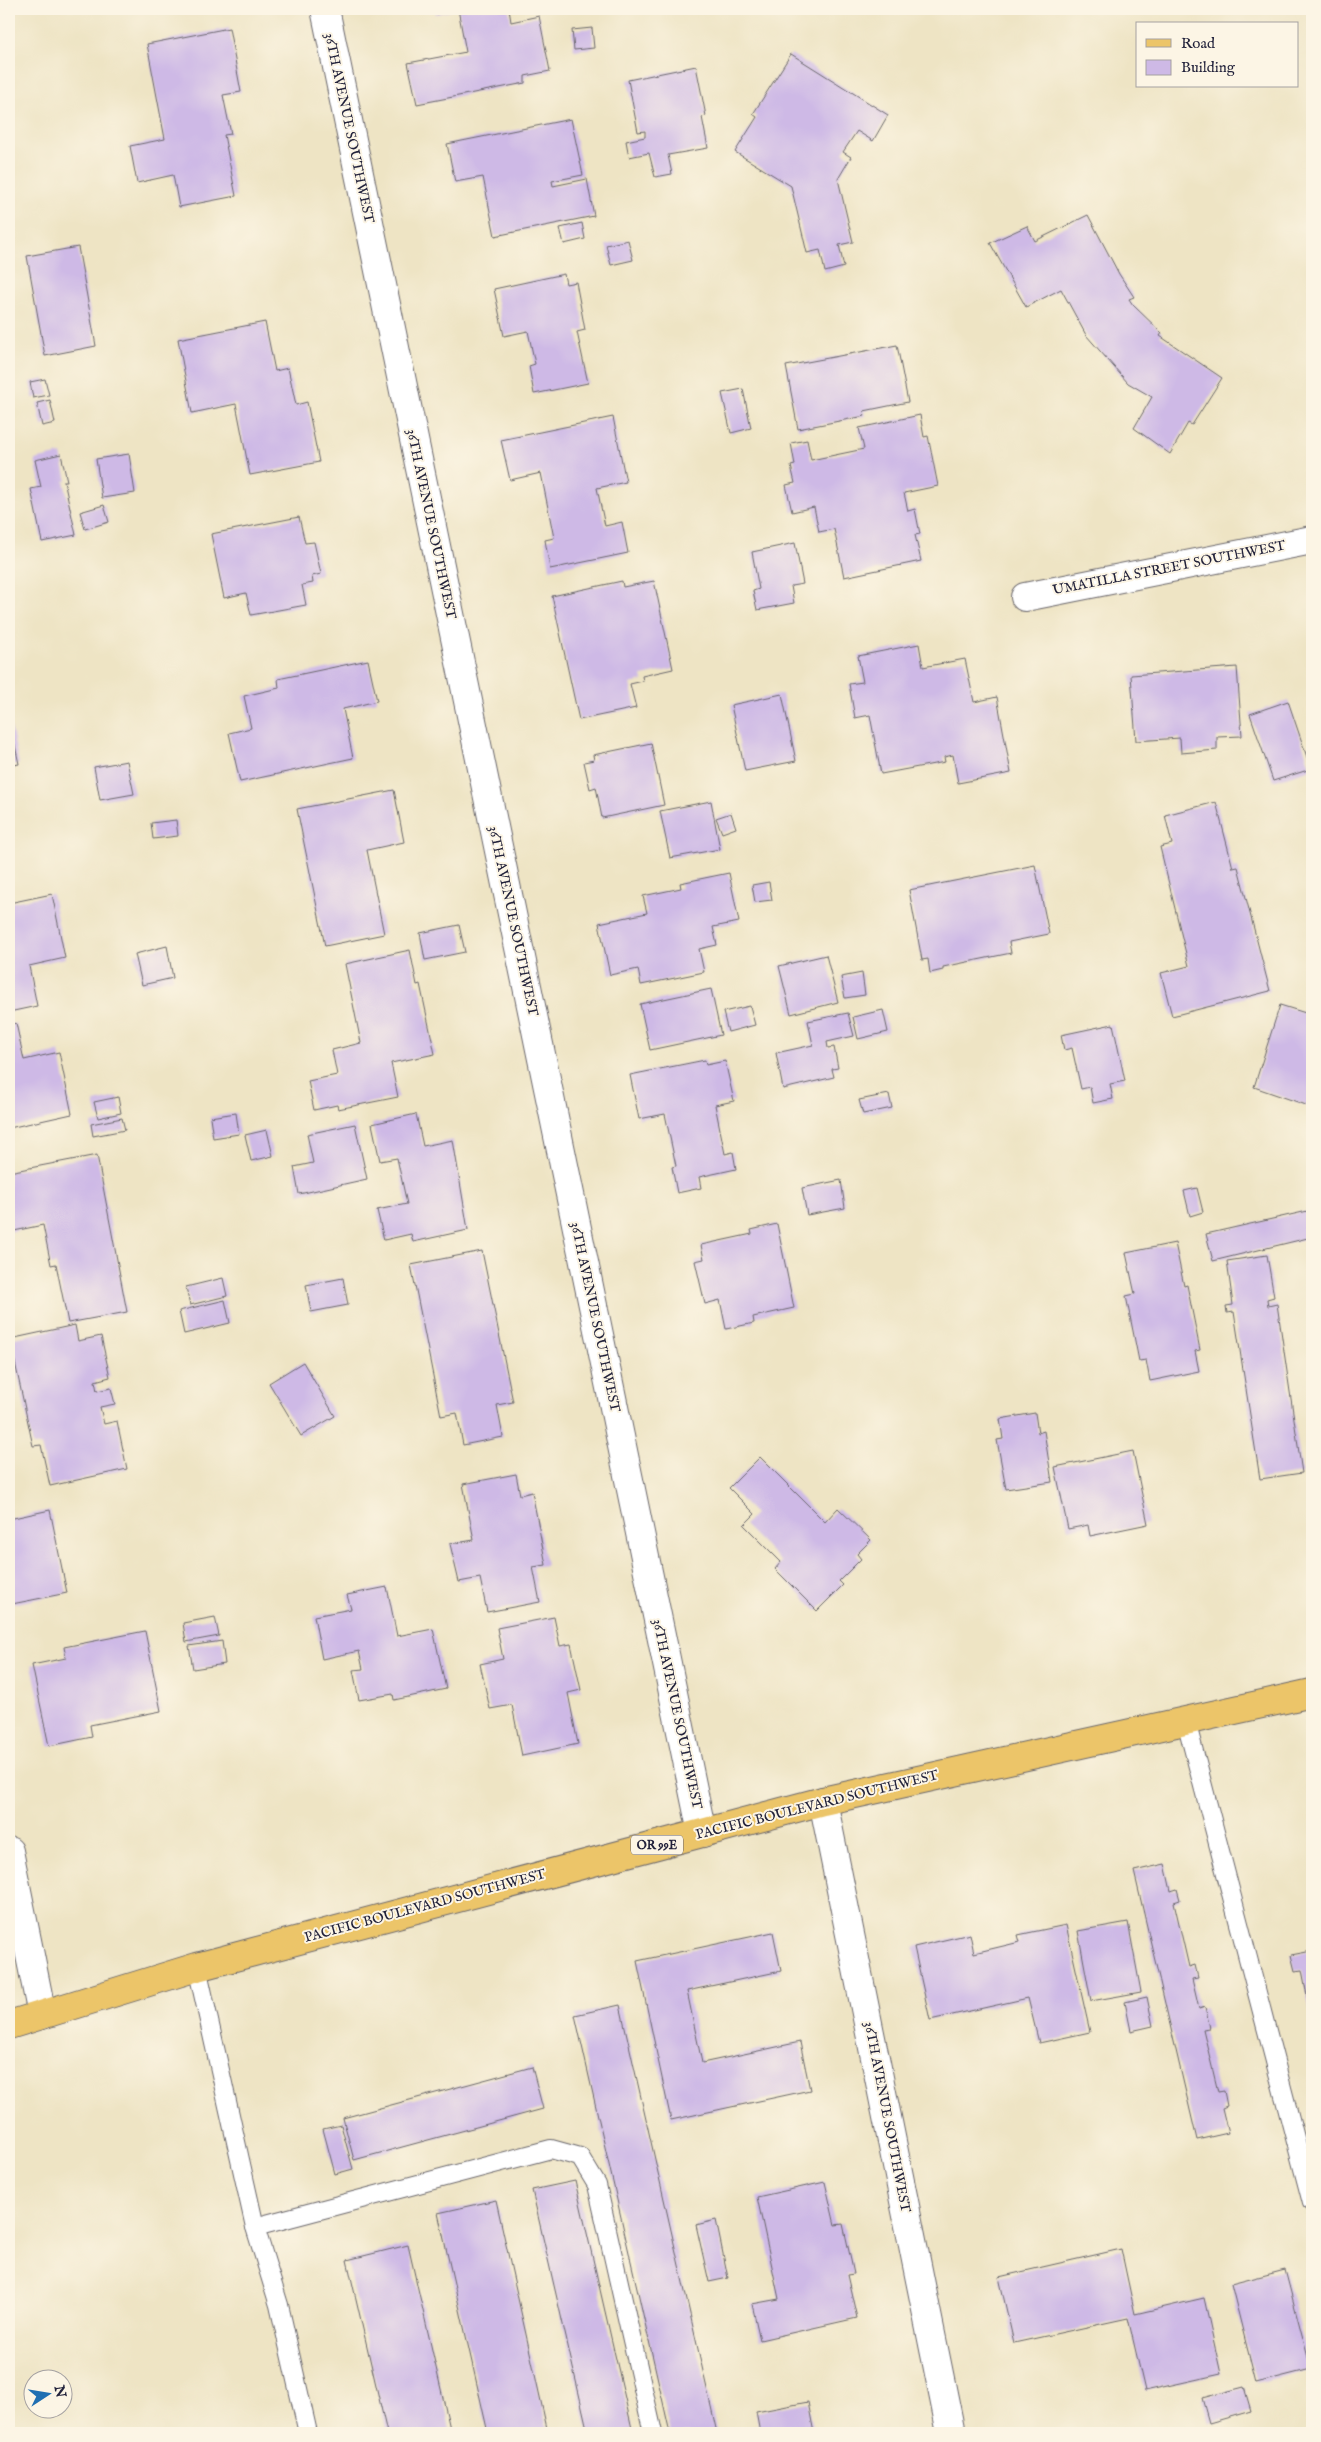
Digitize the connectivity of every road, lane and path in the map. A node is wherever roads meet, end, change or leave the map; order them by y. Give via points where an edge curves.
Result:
1 (325, 9) edge
2 (1312, 540) edge
3 (1025, 597) dead end
4 (1312, 1693) edge
5 (1186, 1721) junction
6 (824, 1801) junction
7 (702, 1833) junction
8 (9, 1850) edge
9 (197, 1967) junction
10 (42, 2015) junction
11 (9, 2025) edge
12 (1312, 2203) edge
13 (255, 2227) junction
14 (308, 2433) edge
15 (653, 2433) edge
16 (951, 2433) edge

1 - 7 street, 36TH AVENUE SOUTHWEST
2 - 3 street, UMATILLA STREET SOUTHWEST
4 - 5 main road, PACIFIC BOULEVARD SOUTHWEST / OR 99E
5 - 6 main road, PACIFIC BOULEVARD SOUTHWEST / OR 99E
5 - 12 lane
6 - 7 main road, PACIFIC BOULEVARD SOUTHWEST / OR 99E
6 - 16 street, 36TH AVENUE SOUTHWEST
7 - 9 main road, PACIFIC BOULEVARD SOUTHWEST / OR 99E
8 - 10 street
9 - 10 main road, PACIFIC BOULEVARD SOUTHWEST / OR 99E
9 - 13 lane
10 - 11 main road, PACIFIC BOULEVARD SOUTHWEST / OR 99E
13 - 14 lane via 279,2305
13 - 15 lane via 551,2149 580,2157 597,2185

